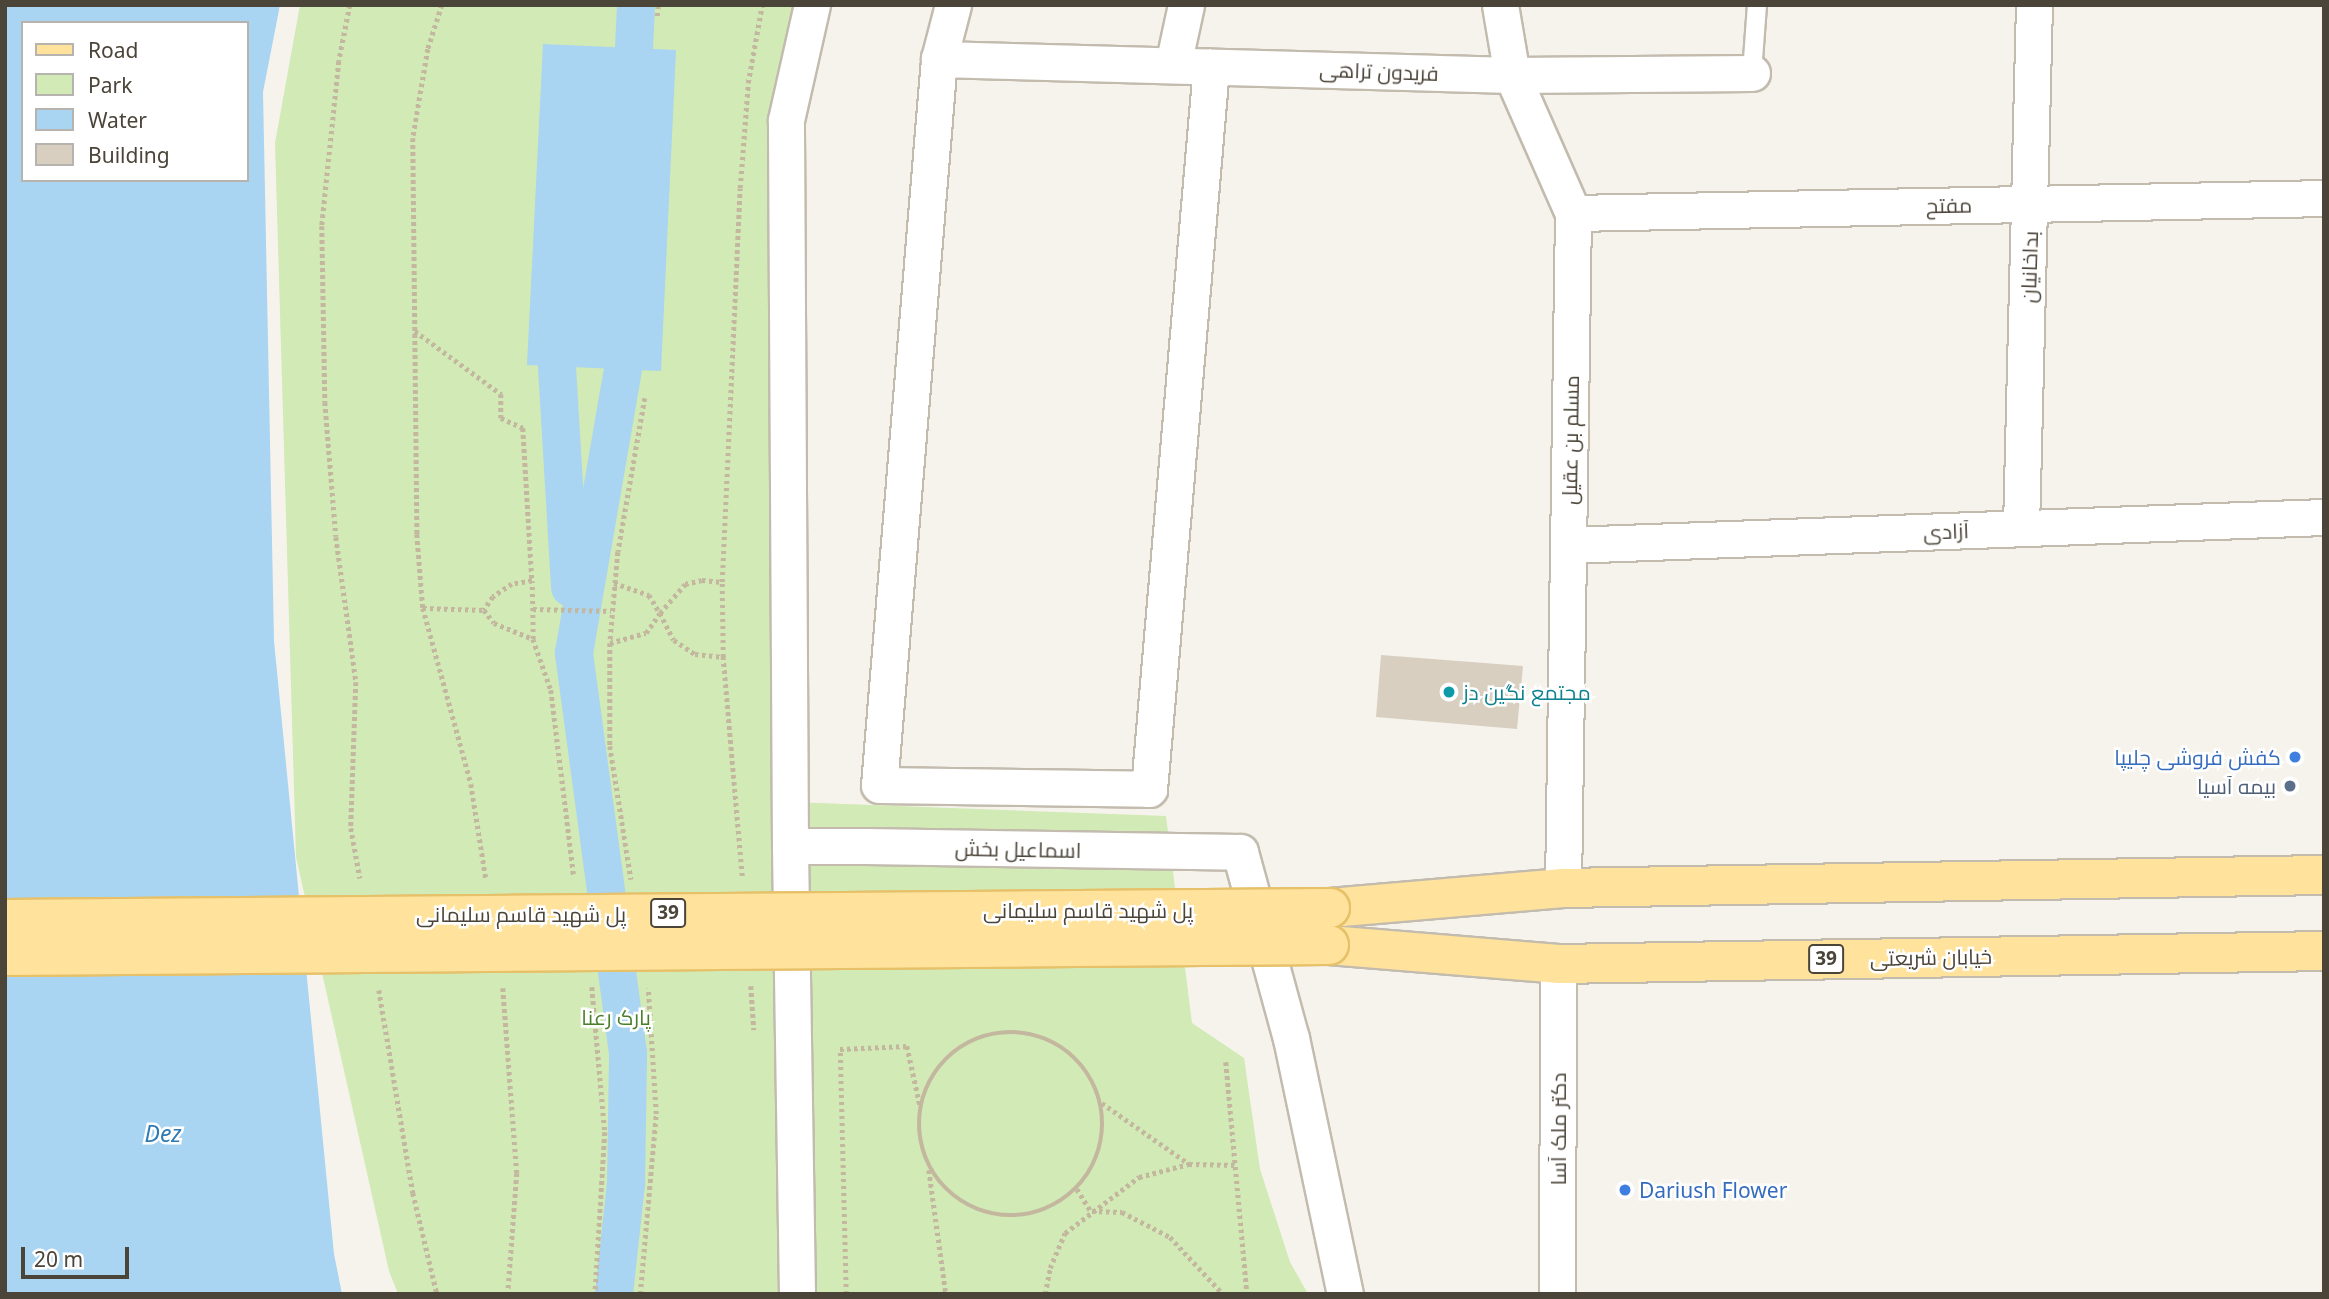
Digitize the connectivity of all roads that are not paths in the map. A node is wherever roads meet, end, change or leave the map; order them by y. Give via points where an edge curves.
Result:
1 (812, 5) edge
2 (953, 5) edge
3 (1186, 5) edge
4 (1500, 5) edge
5 (1757, 5) edge
6 (2034, 5) edge
7 (939, 59) junction
8 (1173, 65) junction
9 (1211, 66) junction
10 (1752, 73) joint
11 (1512, 75) junction
12 (2324, 198) edge
13 (2031, 204) junction
14 (1573, 213) junction
15 (2324, 517) edge
16 (2021, 528) junction
17 (1568, 545) junction
18 (790, 846) junction
19 (2324, 875) edge
20 (1563, 888) junction
21 (5, 919) edge
22 (1330, 926) junction
23 (2324, 951) edge
24 (5, 956) edge
25 (1558, 964) junction
26 (797, 1294) edge
27 (1345, 1294) edge
28 (1558, 1294) edge

1 - 18 street via 786,120
2 - 7 street
3 - 8 street
4 - 11 street, مسلم بن عقیل
5 - 10 lane, فریدون تراهی
6 - 13 street, بداخانیان
7 - 8 street, فریدون تراهی
7 - 9 street via 879,785 1149,789
8 - 9 street, فریدون تراهی
9 - 11 street, فریدون تراهی
10 - 11 street, فریدون تراهی
11 - 14 street, مسلم بن عقیل
12 - 13 street, مفتح
13 - 14 street, مفتح
13 - 16 street, بداخانیان
14 - 17 street, مسلم بن عقیل
15 - 16 street, آزادی
16 - 17 street, آزادی
17 - 20 street, مسلم بن عقیل
18 - 26 street
18 - 27 street, اسماعیل بخش via 1240,852 1292,1038
19 - 20 main road, 39
20 - 22 main road, 39
21 - 22 main road, پل شهید قاسم سلیمانی / 39, bridge
22 - 24 main road, پل شهید قاسم سلیمانی / 39, bridge
22 - 25 main road, خیابان شریعتی / 39
23 - 25 main road, خیابان شریعتی / 39
25 - 28 street, دکتر ملک آسا

